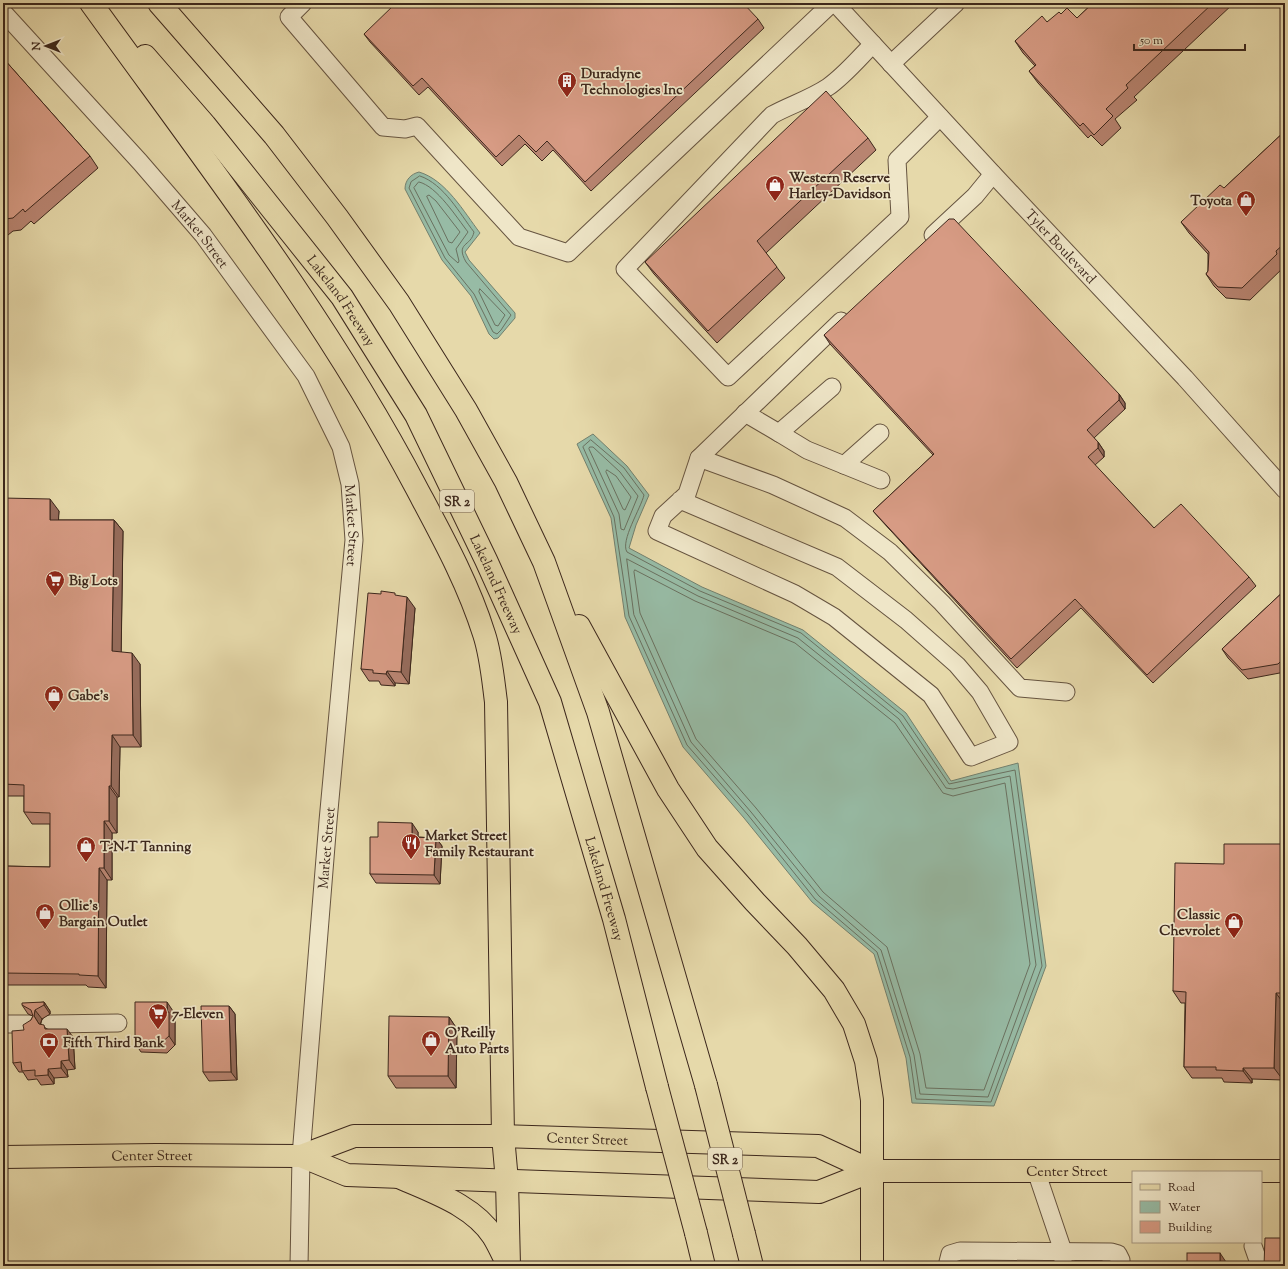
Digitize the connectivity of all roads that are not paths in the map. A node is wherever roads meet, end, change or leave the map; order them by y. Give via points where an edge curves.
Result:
1 (91, 3) edge
2 (159, 3) edge
3 (303, 3) edge
4 (832, 3) edge
5 (835, 3) edge
6 (956, 3) edge
7 (3, 12) edge
8 (874, 44) junction
9 (891, 64) junction
10 (940, 117) junction
11 (993, 174) junction
12 (923, 244) edge
13 (851, 311) edge
14 (832, 387) dead end
15 (745, 413) junction
16 (880, 433) dead end
17 (779, 434) junction
18 (699, 458) junction
19 (844, 465) junction
20 (881, 480) dead end
21 (1285, 490) edge
22 (680, 500) junction
23 (544, 562) junction
24 (1066, 692) dead end
25 (118, 1023) dead end
26 (3, 1024) edge
27 (29, 1024) edge
28 (50, 1024) dead end
29 (503, 1136) junction
30 (301, 1156) junction
31 (3, 1157) edge
32 (872, 1171) junction
33 (1036, 1171) junction
34 (1285, 1171) edge
35 (399, 1177) junction
36 (507, 1181) junction
37 (1253, 1246) dead end
38 (1063, 1259) edge
39 (299, 1266) edge
40 (509, 1266) edge
41 (704, 1266) edge
42 (752, 1266) edge
43 (872, 1266) edge
44 (947, 1266) edge
45 (1121, 1266) edge
46 (1260, 1266) edge

1 - 29 main road via 291,281 386,429 454,559 484,634 496,702
1 - 41 main road, Lakeland Freeway / SR 2, bridge via 138,48 205,125 342,297 416,416 489,567 550,702 614,919
2 - 23 main road, SR 2 via 274,135 399,303 466,410 506,482
3 - 4 street via 289,17 383,127 405,129 418,126 519,238 568,253
5 - 8 street, Tyler Boulevard
6 - 9 street
7 - 30 street, Market Street via 203,235 306,376 341,447 350,484 354,540 328,813
8 - 9 street, Tyler Boulevard
8 - 10 street via 829,87 772,115 625,269 728,377 900,218 897,160
9 - 10 street, Tyler Boulevard
10 - 11 street, Tyler Boulevard
11 - 12 street via 975,196
11 - 21 street, Tyler Boulevard via 1185,378
13 - 15 street
14 - 17 street
15 - 17 street
15 - 18 street
16 - 19 street
17 - 19 street via 807,450
18 - 22 street via 687,494
18 - 24 street via 773,485 845,518 890,552 942,603 1020,688
19 - 20 street
22 - 22 street via 663,516 657,531 795,594 834,617 931,695 971,757 1009,742 980,692 957,665 906,620 837,567
23 - 32 main road via 668,789 707,848 834,990 854,1024 866,1060 872,1100
23 - 42 main road, SR 2, bridge via 598,712 706,1085
25 - 28 street
26 - 27 street
29 - 30 main road, Center Street via 354,1136
29 - 32 main road, Center Street via 818,1146
29 - 36 main road
30 - 31 main road, Center Street
30 - 35 main road, Center Street via 347,1175
30 - 39 street, Market Street
32 - 33 main road, Center Street
32 - 36 main road, Center Street via 819,1192
32 - 43 main road
33 - 34 main road, Center Street
33 - 38 street
35 - 36 main road, Center Street
35 - 40 main road via 442,1196 475,1217 493,1236
36 - 40 main road
37 - 46 street
38 - 44 street via 960,1251 950,1254
38 - 45 street via 1111,1252 1118,1254

